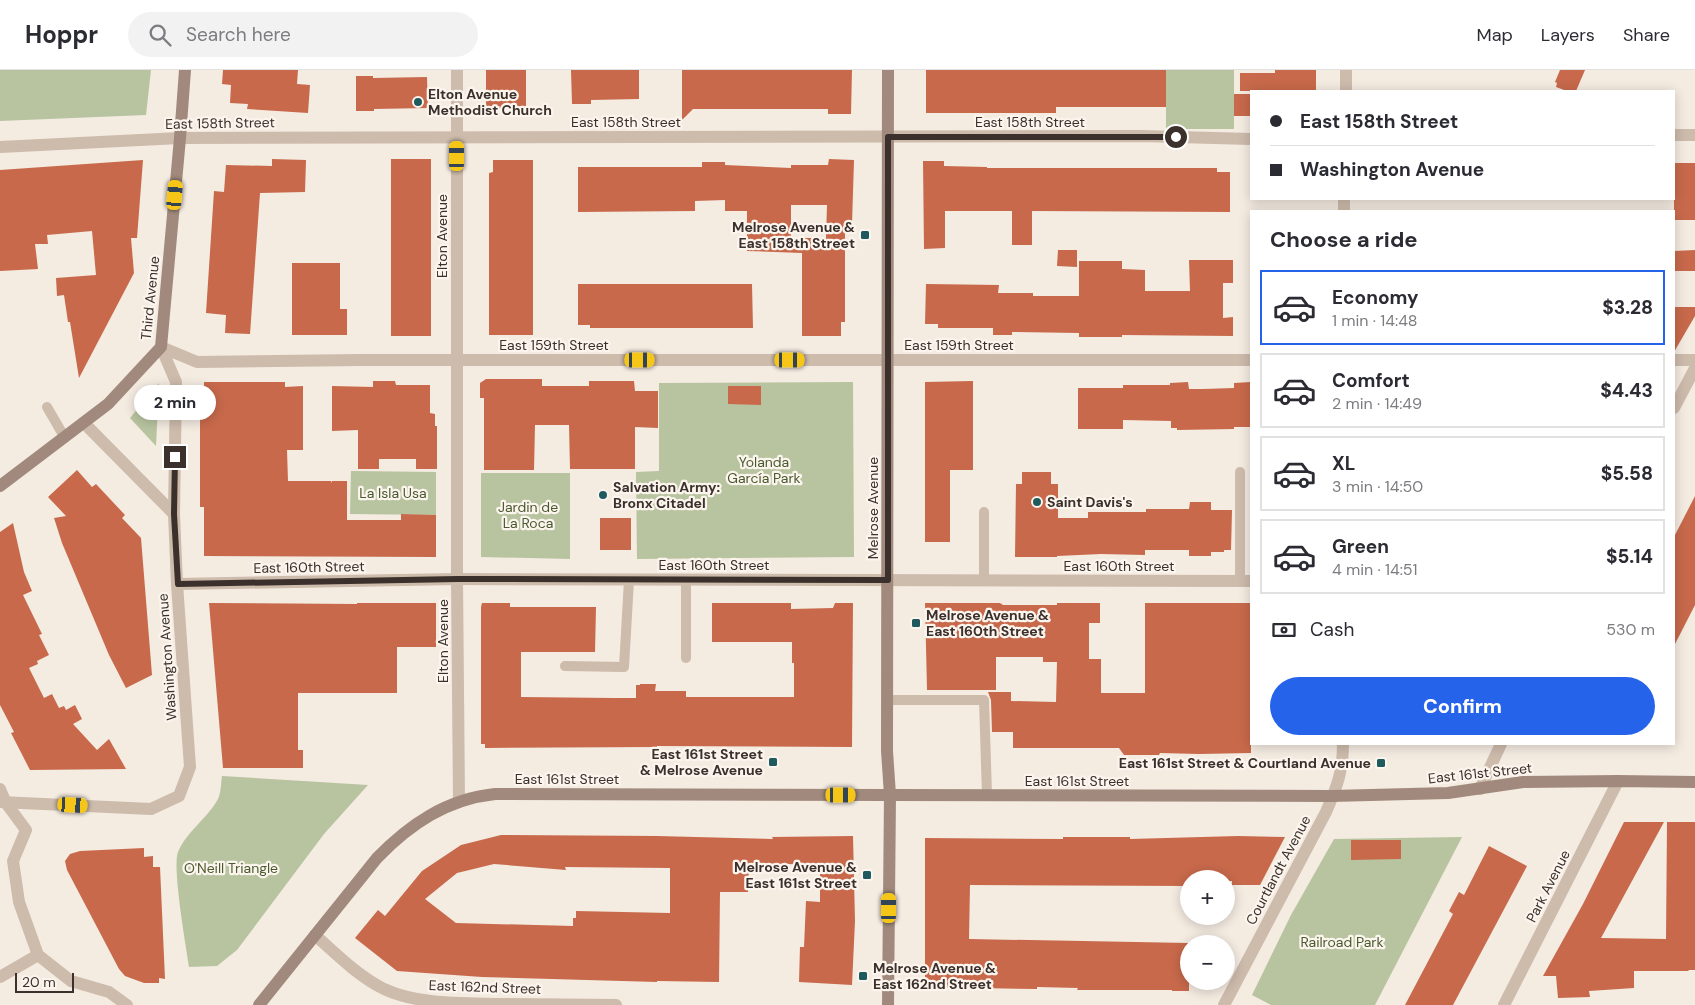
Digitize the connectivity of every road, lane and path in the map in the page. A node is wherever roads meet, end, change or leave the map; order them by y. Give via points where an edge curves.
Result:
1 (185, 70) edge
2 (457, 70) edge
3 (888, 70) edge
4 (1346, 70) edge
5 (1346, 90) edge
6 (1675, 135) edge
7 (1695, 135) edge
8 (888, 137) junction
9 (180, 138) junction
10 (457, 138) junction
11 (1250, 139) edge
12 (0, 147) edge
13 (161, 347) junction
14 (457, 360) junction
15 (888, 360) junction
16 (1250, 360) edge
17 (1675, 360) edge
18 (1695, 360) edge
19 (1695, 368) edge
20 (1675, 406) edge
21 (47, 407) dead end
22 (84, 423) junction
23 (65, 438) junction
24 (1240, 472) dead end
25 (0, 486) edge
26 (984, 512) dead end
27 (174, 514) junction
28 (458, 579) junction
29 (629, 580) junction
30 (686, 580) junction
31 (888, 580) junction
32 (984, 581) junction
33 (1246, 581) edge
34 (178, 584) junction
35 (686, 658) dead end
36 (566, 666) dead end
37 (888, 700) junction
38 (1343, 745) edge
39 (1501, 745) edge
40 (1618, 781) junction
41 (1695, 782) edge
42 (0, 789) edge
43 (1480, 789) junction
44 (890, 795) junction
45 (987, 795) junction
46 (1332, 796) junction
47 (459, 802) junction
48 (3, 803) edge
49 (315, 935) junction
50 (38, 955) junction
51 (0, 978) edge
52 (1515, 984) junction
53 (127, 1005) edge
54 (259, 1005) edge
55 (616, 1005) edge
56 (888, 1005) edge
57 (1224, 1005) edge
58 (1504, 1005) edge
59 (1515, 1005) edge

1 - 9 main road, Third Avenue
2 - 10 street, Elton Avenue
3 - 8 main road, Melrose Avenue
4 - 5 street
6 - 7 street
8 - 10 street, East 158th Street
8 - 11 street, East 158th Street
8 - 15 main road, Melrose Avenue
9 - 10 street, East 158th Street
9 - 12 street, East 158th Street
9 - 13 main road, Third Avenue
10 - 14 street, Elton Avenue
13 - 14 street, East 159th Street via 196,362
13 - 22 main road, Third Avenue via 108,404
13 - 27 street, Washington Avenue via 176,382
14 - 15 street, East 159th Street
14 - 28 street, Elton Avenue
15 - 16 street, East 159th Street
15 - 31 main road, Melrose Avenue
17 - 18 street
19 - 20 street
21 - 23 lane
22 - 23 main road, Third Avenue
22 - 27 street
23 - 25 main road, Third Avenue
24 - 33 lane
26 - 32 lane
27 - 34 street, Washington Avenue
28 - 29 street, East 160th Street
28 - 34 street, East 160th Street
28 - 47 street, Elton Avenue
29 - 30 street, East 160th Street
29 - 36 lane via 624,667
30 - 31 street, East 160th Street
30 - 35 lane
31 - 32 street, East 160th Street
31 - 37 main road, Melrose Avenue
32 - 33 street, East 160th Street
34 - 48 street, Washington Avenue via 190,767 179,796 151,809
37 - 44 main road, Melrose Avenue
37 - 45 lane via 984,700
38 - 46 street, Courtlandt Avenue via 1343,763
39 - 43 street
40 - 41 main road, East 161st Street
40 - 43 main road, East 161st Street via 1523,782
40 - 52 street, Park Avenue
42 - 48 street
43 - 46 main road, East 161st Street
44 - 45 main road, East 161st Street
44 - 47 main road, East 161st Street via 495,794
44 - 56 main road, Melrose Avenue
45 - 46 main road, East 161st Street
46 - 57 street, Courtlandt Avenue
47 - 49 main road via 433,813 397,839 377,858
48 - 50 street via 26,830 13,861 19,902
49 - 54 main road
49 - 55 street, East 162nd Street via 384,989 410,998 448,1003
50 - 51 street
50 - 53 street via 70,981 109,992
52 - 58 street, Park Avenue
52 - 59 street

